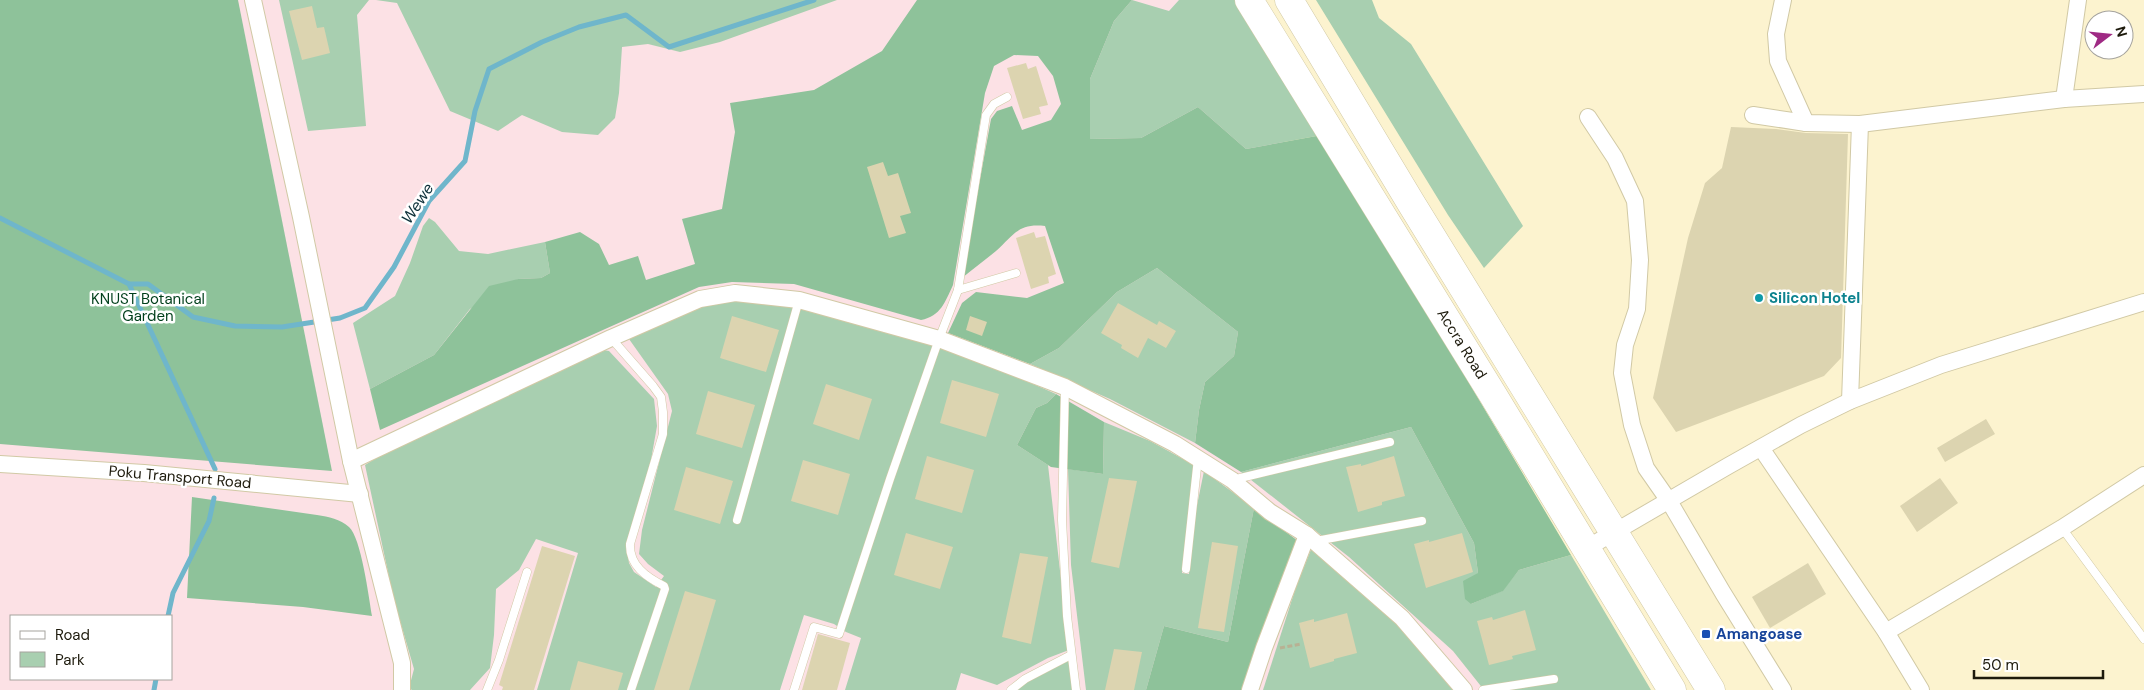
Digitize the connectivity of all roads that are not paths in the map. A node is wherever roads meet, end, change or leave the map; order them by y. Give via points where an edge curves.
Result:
1 (253, 0) edge
2 (1249, 0) edge
3 (1289, 0) edge
4 (1783, 0) edge
5 (2078, 0) edge
6 (2144, 94) edge
7 (1006, 97) dead end
8 (2064, 99) junction
9 (1753, 115) dead end
10 (1588, 117) dead end
11 (1806, 123) junction
12 (1860, 124) junction
13 (1016, 273) dead end
14 (958, 290) junction
15 (799, 300) junction
16 (2144, 302) edge
17 (611, 338) junction
18 (939, 339) junction
19 (1065, 387) junction
20 (1850, 401) junction
21 (1390, 442) dead end
22 (1761, 448) junction
23 (1198, 458) junction
24 (351, 461) junction
25 (0, 464) edge
26 (2144, 475) edge
27 (1232, 480) junction
28 (360, 494) junction
29 (1669, 501) junction
30 (736, 520) dead end
31 (1422, 521) dead end
32 (2062, 528) junction
33 (1614, 532) junction
34 (1311, 538) junction
35 (1588, 548) junction
36 (1186, 569) dead end
37 (527, 572) dead end
38 (1886, 632) junction
39 (2144, 639) edge
40 (1071, 655) junction
41 (1554, 679) dead end
42 (402, 690) edge
43 (487, 690) edge
44 (630, 690) edge
45 (794, 690) edge
46 (1011, 690) edge
47 (1076, 690) edge
48 (1250, 690) edge
49 (1464, 690) edge
50 (1483, 690) edge
51 (1672, 690) edge
52 (1710, 690) edge
53 (1783, 690) edge
54 (1921, 690) edge

1 - 24 street
2 - 35 highway, Accra Road
3 - 33 highway, Accra Road
4 - 11 street via 1776,34 1778,61
5 - 8 street
6 - 8 street
7 - 14 lane via 994,104 986,115
8 - 12 street
9 - 11 street
10 - 29 street via 1615,158 1636,201 1640,260 1637,309 1625,345 1622,373 1632,425 1646,468
11 - 12 street
12 - 20 street
13 - 14 lane
14 - 18 lane
15 - 17 street via 735,294 700,299
15 - 18 street
15 - 30 lane
16 - 20 street via 1940,365
17 - 24 street
17 - 44 lane via 661,397 663,412 663,434 630,544 630,555 641,572 665,589
18 - 19 street
18 - 45 lane via 840,634 814,627
19 - 23 street
19 - 40 lane via 1062,520
20 - 22 street
21 - 27 lane
22 - 29 street
22 - 38 street
23 - 27 street
23 - 36 lane
24 - 28 street
25 - 28 street, Poku Transport Road via 144,473
26 - 32 street
27 - 34 street via 1270,512
28 - 42 street via 402,663
29 - 33 street
29 - 53 street
31 - 34 lane
32 - 38 street
32 - 39 lane
33 - 35 street
33 - 52 highway, Accra Road
34 - 48 street via 1264,648
34 - 49 street via 1402,618
35 - 51 highway, Accra Road
37 - 43 lane
38 - 54 street
40 - 46 lane
40 - 47 lane
41 - 50 lane

